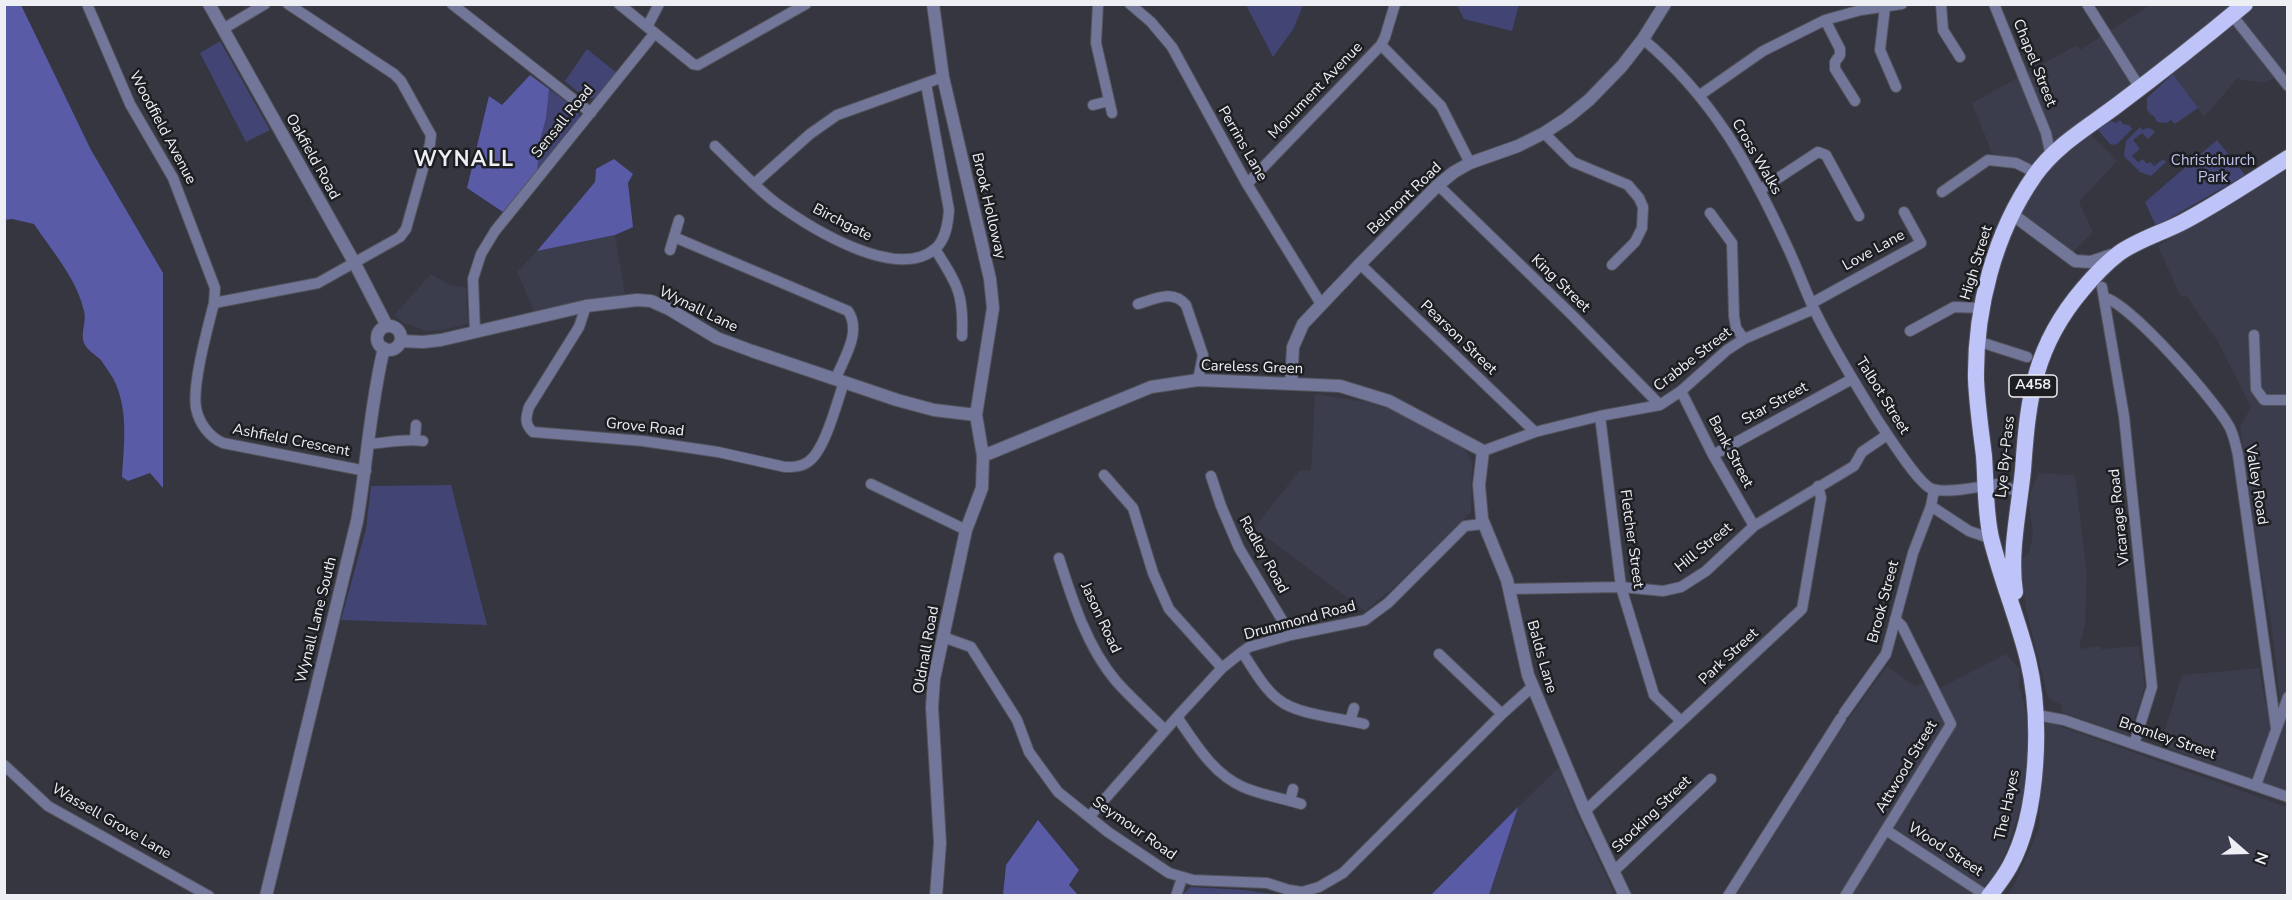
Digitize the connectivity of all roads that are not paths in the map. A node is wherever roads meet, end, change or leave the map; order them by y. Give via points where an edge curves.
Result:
1 (87, 4) edge
2 (209, 4) edge
3 (265, 4) edge
4 (288, 4) edge
5 (452, 4) edge
6 (619, 4) edge
7 (659, 4) edge
8 (806, 4) edge
9 (933, 4) edge
10 (1098, 4) edge
11 (1131, 4) edge
12 (1395, 4) edge
13 (1665, 4) edge
14 (1831, 4) edge
15 (1902, 4) edge
16 (1941, 4) edge
17 (1994, 4) edge
18 (2087, 4) edge
19 (2245, 4) edge
20 (1885, 7) junction
21 (2232, 15) junction
22 (1831, 18) junction
23 (223, 29) junction
24 (650, 31) junction
25 (1643, 39) junction
26 (1381, 45) junction
27 (1960, 57) dead end
28 (943, 77) junction
29 (926, 84) junction
30 (2288, 86) edge
31 (1896, 87) dead end
32 (2140, 88) junction
33 (1700, 95) junction
34 (1855, 100) dead end
35 (1109, 101) junction
36 (1093, 105) dead end
37 (591, 112) junction
38 (1112, 113) dead end
39 (1544, 133) junction
40 (2046, 133) junction
41 (2068, 142) junction
42 (715, 146) dead end
43 (2051, 157) junction
44 (2288, 158) edge
45 (1470, 163) junction
46 (2036, 173) junction
47 (754, 184) junction
48 (1247, 184) junction
49 (1438, 185) junction
50 (1760, 190) junction
51 (1942, 192) dead end
52 (1904, 212) dead end
53 (1710, 213) dead end
54 (2012, 214) junction
55 (1859, 216) dead end
56 (679, 220) dead end
57 (674, 237) junction
58 (935, 249) junction
59 (670, 250) dead end
60 (2119, 253) junction
61 (354, 262) junction
62 (1360, 264) junction
63 (1612, 265) dead end
64 (2102, 287) dead end
65 (2106, 298) junction
66 (214, 303) junction
67 (1138, 304) dead end
68 (1321, 304) junction
69 (586, 306) junction
70 (1813, 306) junction
71 (1982, 308) junction
72 (387, 326) junction
73 (1910, 331) dead end
74 (475, 332) junction
75 (2254, 335) dead end
76 (962, 336) dead end
77 (1744, 339) junction
78 (401, 340) junction
79 (1977, 341) junction
80 (384, 348) junction
81 (2027, 357) dead end
82 (1852, 379) junction
83 (840, 380) junction
84 (1198, 380) junction
85 (1291, 384) junction
86 (1681, 391) junction
87 (2288, 400) edge
88 (1660, 405) junction
89 (976, 415) junction
90 (1600, 416) junction
91 (416, 425) dead end
92 (1535, 432) junction
93 (1887, 435) junction
94 (368, 444) junction
95 (1483, 451) junction
96 (1713, 455) junction
97 (983, 456) junction
98 (366, 471) junction
99 (1111, 478) dead end
100 (1216, 481) dead end
101 (1818, 486) junction
102 (1985, 486) junction
103 (875, 489) dead end
104 (1934, 490) junction
105 (2021, 494) junction
106 (1931, 506) junction
107 (1483, 524) junction
108 (1754, 526) junction
109 (966, 530) junction
110 (1992, 539) junction
111 (2015, 546) junction
112 (1058, 565) dead end
113 (1621, 587) junction
114 (1509, 589) junction
115 (1895, 619) junction
116 (2022, 634) junction
117 (1291, 636) junction
118 (943, 637) junction
119 (1242, 652) junction
120 (1439, 654) dead end
121 (1222, 668) junction
122 (1532, 687) junction
123 (2288, 697) edge
124 (1354, 708) dead end
125 (1502, 714) junction
126 (2037, 715) junction
127 (1178, 717) junction
128 (1350, 721) junction
129 (1681, 722) junction
130 (1364, 724) dead end
131 (2276, 728) junction
132 (1166, 730) junction
133 (2134, 744) junction
134 (4, 765) edge
135 (1711, 779) dead end
136 (2256, 785) junction
137 (1293, 789) dead end
138 (2288, 797) edge
139 (1585, 811) junction
140 (1089, 817) junction
141 (1886, 830) junction
142 (1613, 872) junction
143 (1182, 878) junction
144 (1302, 894) edge
145 (209, 896) edge
146 (266, 896) edge
147 (936, 896) edge
148 (1176, 896) edge
149 (1625, 896) edge
150 (1728, 896) edge
151 (1845, 896) edge
152 (1988, 896) edge

1 - 66 street, Woodfield Avenue via 130,104 184,201 215,288
2 - 23 street, Oakfield Road
3 - 23 street
4 - 61 street via 394,74 431,135 406,229 400,237
5 - 37 street
6 - 24 street
7 - 24 street, Sensall Road
8 - 24 street via 698,65
9 - 28 street, Brook Holloway
10 - 35 street via 1096,43
11 - 48 street, Perrins Lane via 1172,47
12 - 26 street, Monument Avenue
13 - 25 street, Belmont Road
14 - 22 street
15 - 20 street
16 - 27 street via 1943,30
17 - 40 street, Chapel Street
18 - 32 street
19 - 21 highway, High Street / A458
20 - 22 street
20 - 31 street via 1880,50
21 - 30 street
21 - 32 highway, High Street / A458
22 - 33 street via 1763,51
22 - 34 street via 1840,49 1835,69
23 - 61 street, Oakfield Road
24 - 37 street, Sensall Road
25 - 33 street, Cross Walks
25 - 39 street, Belmont Road via 1589,100
26 - 45 street, Monument Avenue via 1441,106
26 - 48 street, Monument Avenue
28 - 29 street
28 - 89 street, Brook Holloway via 990,279 993,308
29 - 47 street via 837,115
29 - 58 street via 949,210 948,225
32 - 41 highway, High Street / A458
33 - 50 street, Cross Walks
35 - 36 street
35 - 38 street
37 - 74 street, Sensall Road via 495,231 482,254 473,279
39 - 45 street, Belmont Road
39 - 63 street via 1573,162 1628,185 1639,198 1643,207 1642,228 1635,242
40 - 41 street
40 - 43 street, Chapel Street
41 - 43 highway, High Street / A458
42 - 47 street, Birchgate
43 - 46 highway, High Street / A458
44 - 60 highway, Lye By-Pass / A458 via 2211,207
45 - 49 street, Belmont Road
46 - 51 street via 2016,163 1988,160
46 - 54 highway, High Street / A458
47 - 58 street, Birchgate via 822,232 862,252 898,260 922,256
48 - 68 street, Perrins Lane
49 - 62 street, Belmont Road
49 - 88 street, King Street
50 - 55 street via 1818,152 1826,155
50 - 70 street, Cross Walks
52 - 70 street, Love Lane via 1921,243
53 - 77 street via 1732,243 1734,316
54 - 60 street via 2075,261 2091,262
54 - 71 highway, High Street / A458
56 - 57 street
57 - 59 street
57 - 83 street via 848,311 854,320 854,335
58 - 76 street via 958,285
60 - 105 highway, Lye By-Pass / A458 via 2068,306 2046,343 2032,390
61 - 66 street via 318,283
61 - 72 street, Oakfield Road
62 - 68 street, Belmont Road
62 - 92 street, Pearson Street
64 - 65 street, Vicarage Road
65 - 131 street, Valley Road via 2139,322 2210,399 2230,428 2238,455
65 - 133 street, Vicarage Road via 2124,416 2152,687
66 - 98 street, Ashfield Crescent via 196,407 213,439 234,447
67 - 84 street via 1170,295 1186,305 1203,355
68 - 85 street, Belmont Road via 1295,340
69 - 74 street, Wynall Lane
69 - 83 street, Wynall Lane via 651,301 717,338
69 - 83 street, Grove Road via 579,327 529,406 526,417 528,429 533,432 643,441 794,467 814,457 824,437
70 - 77 street, Crabbe Street
70 - 82 street, Talbot Street
71 - 73 street via 1954,307
71 - 79 highway, High Street / A458
72 - 78 street via 398,330
72 - 80 street via 378,339
74 - 78 street, Wynall Lane via 427,342
75 - 87 street via 2256,389 2264,400
77 - 86 street, Crabbe Street
78 - 80 street via 396,348
79 - 81 street
79 - 102 highway, High Street / A458 via 1976,381
80 - 94 street, Wynall Lane South
82 - 93 street, Talbot Street
82 - 96 street, Star Street
83 - 89 street, Wynall Lane via 934,410
84 - 85 street, Careless Green
84 - 97 street, Careless Green via 1152,387
85 - 95 street, Careless Green via 1340,386 1389,401
86 - 88 street, Crabbe Street
86 - 96 street, Bank Street
88 - 90 street, Crabbe Street
89 - 97 street, Oldnall Road
90 - 92 street, Crabbe Street
90 - 113 street, Fletcher Street
91 - 94 street via 419,440
92 - 95 street, Crabbe Street
93 - 101 street, Hill Street via 1862,452 1854,466
93 - 104 street, Talbot Street via 1924,484
94 - 98 street, Wynall Lane South
95 - 107 street, Balds Lane via 1479,485
96 - 108 street, Bank Street
97 - 109 street, Oldnall Road via 982,488
98 - 146 street, Wynall Lane South
99 - 121 street via 1133,508 1169,609
100 - 117 street, Radley Road via 1239,548
101 - 108 street, Hill Street
101 - 129 street, Park Street via 1821,498 1802,609
102 - 104 street
102 - 105 street via 2005,486
102 - 110 highway, High Street / A458
103 - 109 street
104 - 106 street, Brook Street
105 - 111 highway, Lye By-Pass / A458
106 - 110 street via 1969,531
106 - 115 street, Brook Street
107 - 114 street, Balds Lane
107 - 117 street, Drummond Road via 1465,526 1388,603 1365,620
108 - 113 street, Hill Street via 1706,571 1681,587 1663,591
109 - 118 street, Oldnall Road
110 - 111 highway
110 - 116 highway, High Street / A458
111 - 116 highway, Lye By-Pass / A458 via 2013,578
112 - 132 street, Jason Road via 1095,649 1114,680
113 - 114 street, Hill Street
113 - 129 street, Fletcher Street via 1654,695
114 - 122 street, Balds Lane
115 - 141 street, Attwood Street via 1951,724
115 - 150 street, Brook Street via 1883,660
116 - 126 highway, A458
117 - 119 street, Drummond Road
118 - 140 street, Seymour Road via 971,647 1017,720 1029,752 1058,792
118 - 147 street, Oldnall Road via 932,707 940,843
119 - 121 street, Drummond Road
119 - 128 street via 1279,701
120 - 125 street
121 - 127 street, Drummond Road
122 - 125 street, Seymour Road
122 - 139 street, Balds Lane
123 - 131 street
124 - 128 street
125 - 144 street, Seymour Road via 1343,873
126 - 133 street, Bromley Street
126 - 152 highway, The Hayes / A458 via 2035,767 2024,830 2010,867
127 - 132 street, Drummond Road
127 - 137 street via 1221,774 1243,787 1295,802
128 - 130 street
129 - 139 street, Park Street
131 - 136 street
132 - 140 street, Drummond Road
133 - 136 street, Bromley Street
134 - 145 street, Wassell Grove Lane via 48,806
135 - 142 street, Stocking Street
136 - 138 street, Bromley Street
139 - 142 street, Balds Lane
140 - 143 street, Seymour Road
141 - 151 street, Attwood Street
141 - 152 street, Wood Street
142 - 149 street, Balds Lane
143 - 144 street, Seymour Road via 1267,883
143 - 148 street

